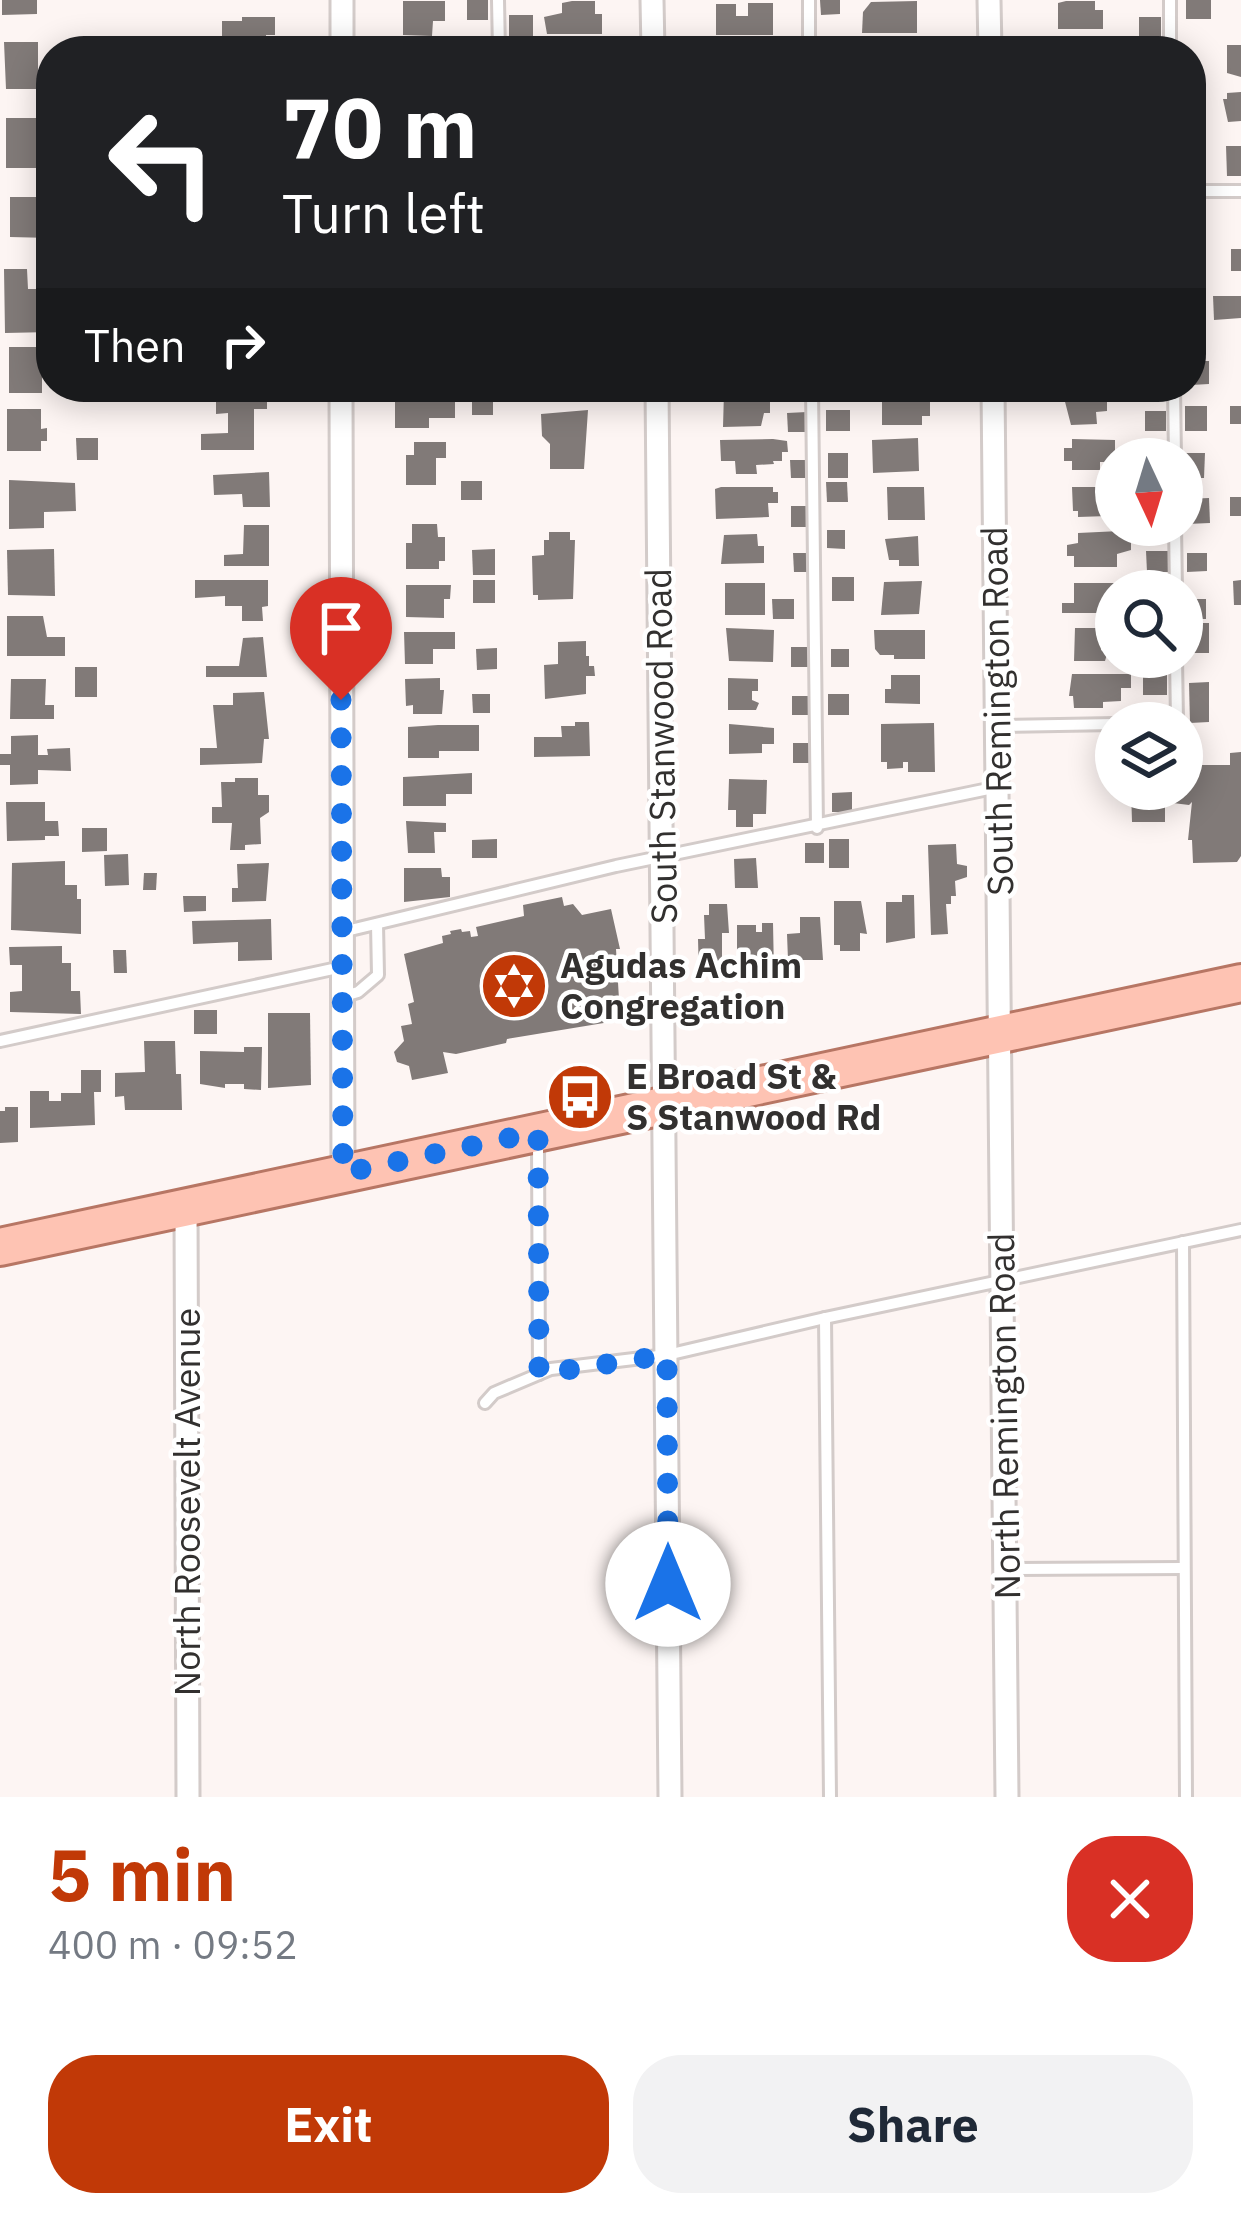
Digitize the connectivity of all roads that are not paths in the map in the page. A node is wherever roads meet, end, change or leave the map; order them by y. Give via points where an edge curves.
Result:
1 (342, 0) edge
2 (498, 0) edge
3 (652, 0) edge
4 (809, 0) edge
5 (989, 0) edge
6 (1170, 0) edge
7 (342, 36) edge
8 (499, 36) edge
9 (653, 36) edge
10 (809, 36) edge
11 (990, 36) edge
12 (1171, 36) edge
13 (1206, 191) edge
14 (1241, 191) edge
15 (341, 402) edge
16 (657, 402) edge
17 (812, 402) edge
18 (993, 402) edge
19 (1174, 402) edge
20 (1174, 438) edge
21 (1095, 724) edge
22 (997, 726) junction
23 (998, 787) junction
24 (817, 828) junction
25 (662, 857) junction
26 (377, 924) junction
27 (342, 932) junction
28 (342, 967) junction
29 (1241, 983) edge
30 (342, 997) junction
31 (1000, 1034) junction
32 (0, 1041) edge
33 (666, 1105) junction
34 (538, 1132) junction
35 (343, 1173) junction
36 (185, 1208) junction
37 (1241, 1229) edge
38 (1183, 1242) junction
39 (0, 1247) edge
40 (1002, 1280) junction
41 (825, 1318) junction
42 (667, 1355) junction
43 (539, 1374) junction
44 (485, 1403) dead end
45 (1183, 1568) junction
46 (1005, 1569) junction
47 (188, 1797) edge
48 (670, 1797) edge
49 (830, 1797) edge
50 (1007, 1797) edge
51 (1186, 1797) edge

1 - 7 street
2 - 8 lane
3 - 9 street
4 - 10 lane
5 - 11 street
6 - 12 lane
13 - 14 lane
15 - 27 street
16 - 25 street, South Stanwood Road
17 - 24 lane
18 - 22 street, South Remington Road
19 - 20 lane
21 - 22 lane
22 - 23 street, South Remington Road
23 - 24 lane
23 - 31 street, South Remington Road
24 - 25 lane
25 - 26 lane
25 - 33 street, South Stanwood Road
26 - 27 lane
26 - 30 lane via 379,975
27 - 28 street
28 - 30 street
28 - 32 lane
29 - 31 main road
30 - 35 street
31 - 33 main road
31 - 40 street, North Remington Road
33 - 34 main road
33 - 42 street, South Stanwood Road
34 - 35 main road
34 - 43 lane
35 - 36 main road
36 - 39 main road
36 - 47 street, North Roosevelt Avenue
37 - 38 lane
38 - 40 lane
38 - 45 lane
40 - 41 lane
40 - 46 street, North Remington Road
41 - 42 lane
41 - 49 lane
42 - 43 lane
42 - 48 street, South Stanwood Road
43 - 44 lane
45 - 46 lane
45 - 51 lane
46 - 50 street, North Remington Road

